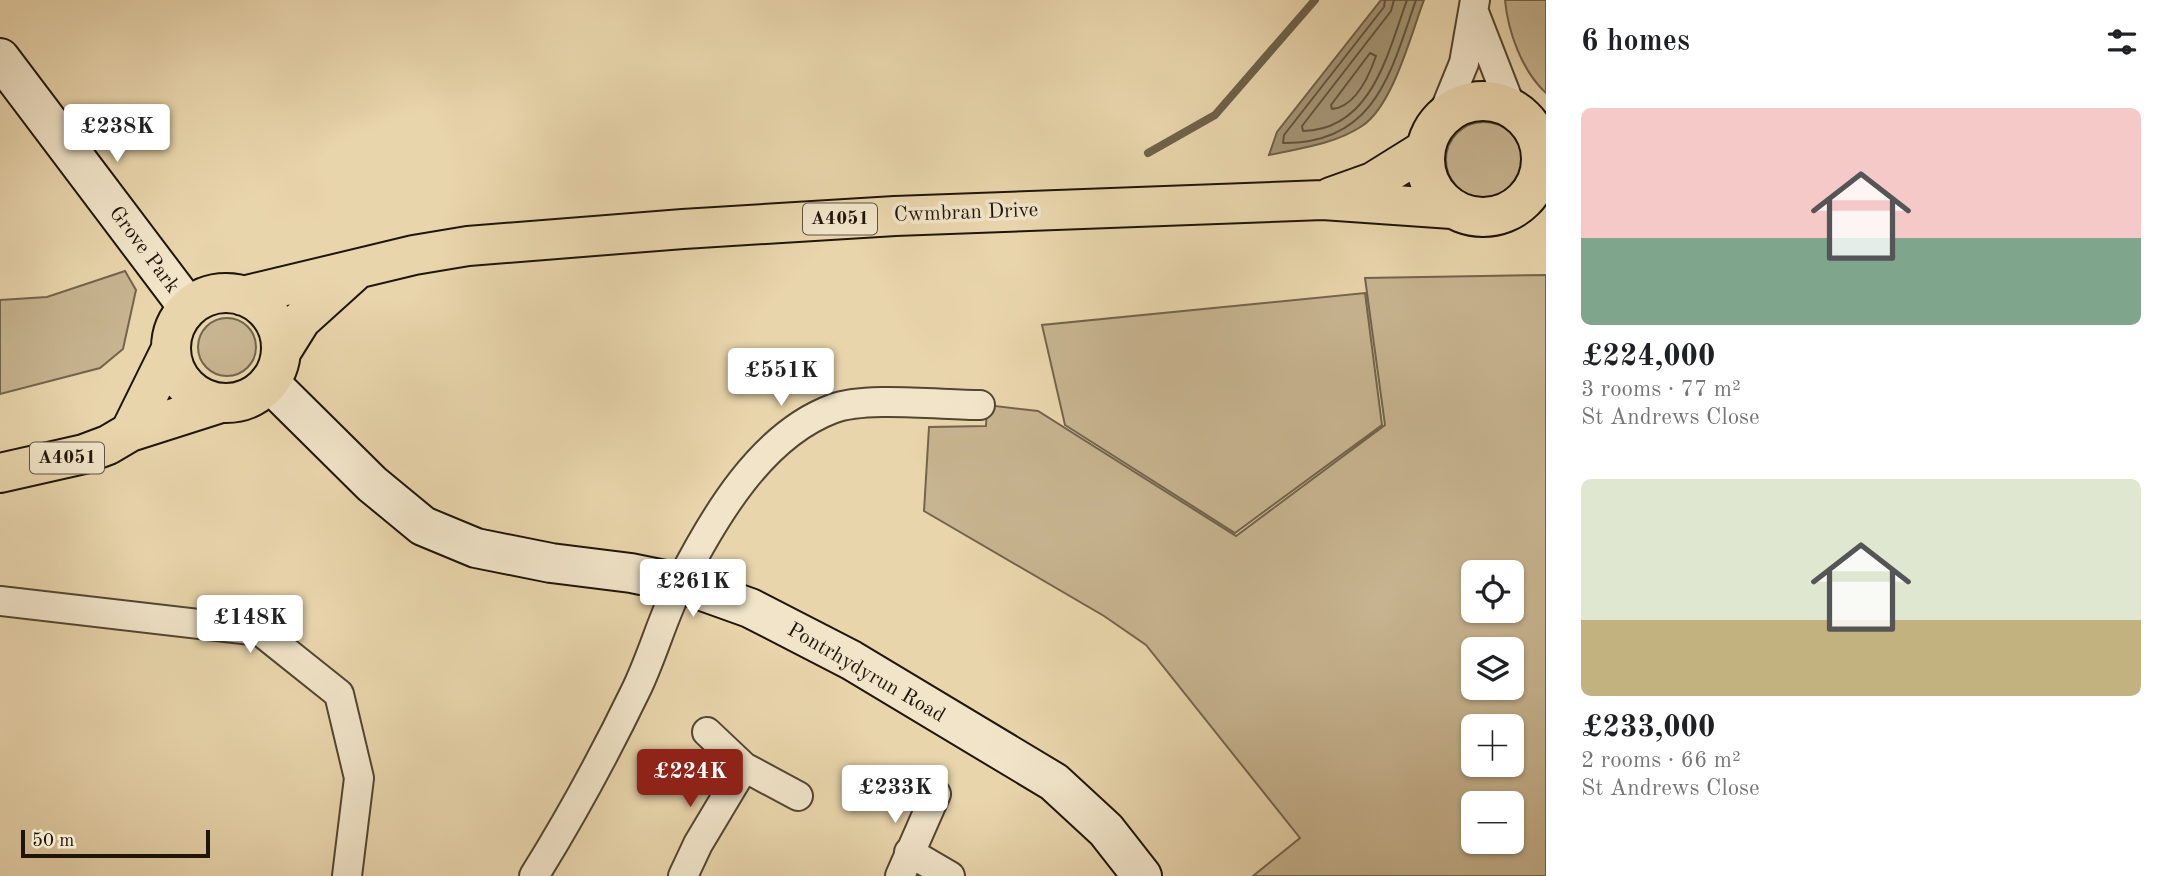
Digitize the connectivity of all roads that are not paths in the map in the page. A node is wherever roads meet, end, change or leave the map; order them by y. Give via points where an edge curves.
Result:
1 (1474, 6) edge
2 (0, 58) edge
3 (1530, 124) edge
4 (1434, 133) junction
5 (1536, 200) edge
6 (1323, 201) junction
7 (1452, 209) junction
8 (360, 268) junction
9 (243, 296) junction
10 (188, 307) junction
11 (171, 349) junction
12 (275, 367) junction
13 (221, 403) junction
14 (980, 405) dead end
15 (130, 432) junction
16 (0, 474) edge
17 (680, 583) junction
18 (0, 601) edge
19 (707, 732) dead end
20 (744, 767) junction
21 (936, 794) dead end
22 (798, 796) dead end
23 (905, 864) edge
24 (543, 873) edge
25 (346, 876) edge
26 (683, 876) edge
27 (950, 876) edge
28 (1142, 876) edge

1 - 3 street
1 - 4 street via 1464,63
2 - 10 street, Grove Park
3 - 4 main road, Cwmbran Drive / A4051 via 1494,102 1475,101 1458,106
3 - 5 main road, Cwmbran Drive / A4051 via 1539,142 1541,165
4 - 6 main road, Cwmbran Drive / A4051 via 1373,182
4 - 7 main road via 1425,167 1439,198
5 - 7 main road, Cwmbran Drive / A4051 via 1491,217 1467,216
6 - 7 main road, Cwmbran Drive / A4051
6 - 8 main road, Cwmbran Drive / A4051 via 895,216 683,229 468,246
8 - 9 main road, A4051
8 - 12 main road, A4051 via 301,320
9 - 10 main road via 214,294
9 - 12 main road via 256,302 275,324
10 - 11 main road via 176,326
11 - 13 main road via 174,369 185,386 201,398
11 - 15 main road, A4051
12 - 13 main road via 247,398
12 - 17 street, Pontrhydyrun Road via 372,484 424,526 476,548
13 - 15 main road, A4051
14 - 17 street via 851,404 800,424 763,458 723,508
15 - 16 main road, A4051 via 84,454
17 - 24 street via 639,684
17 - 28 street, Pontrhydyrun Road via 750,608 851,660 1054,782 1106,830
18 - 25 street via 260,631 339,694 359,778
19 - 20 street
20 - 22 street
20 - 26 street
21 - 23 street
23 - 27 street

